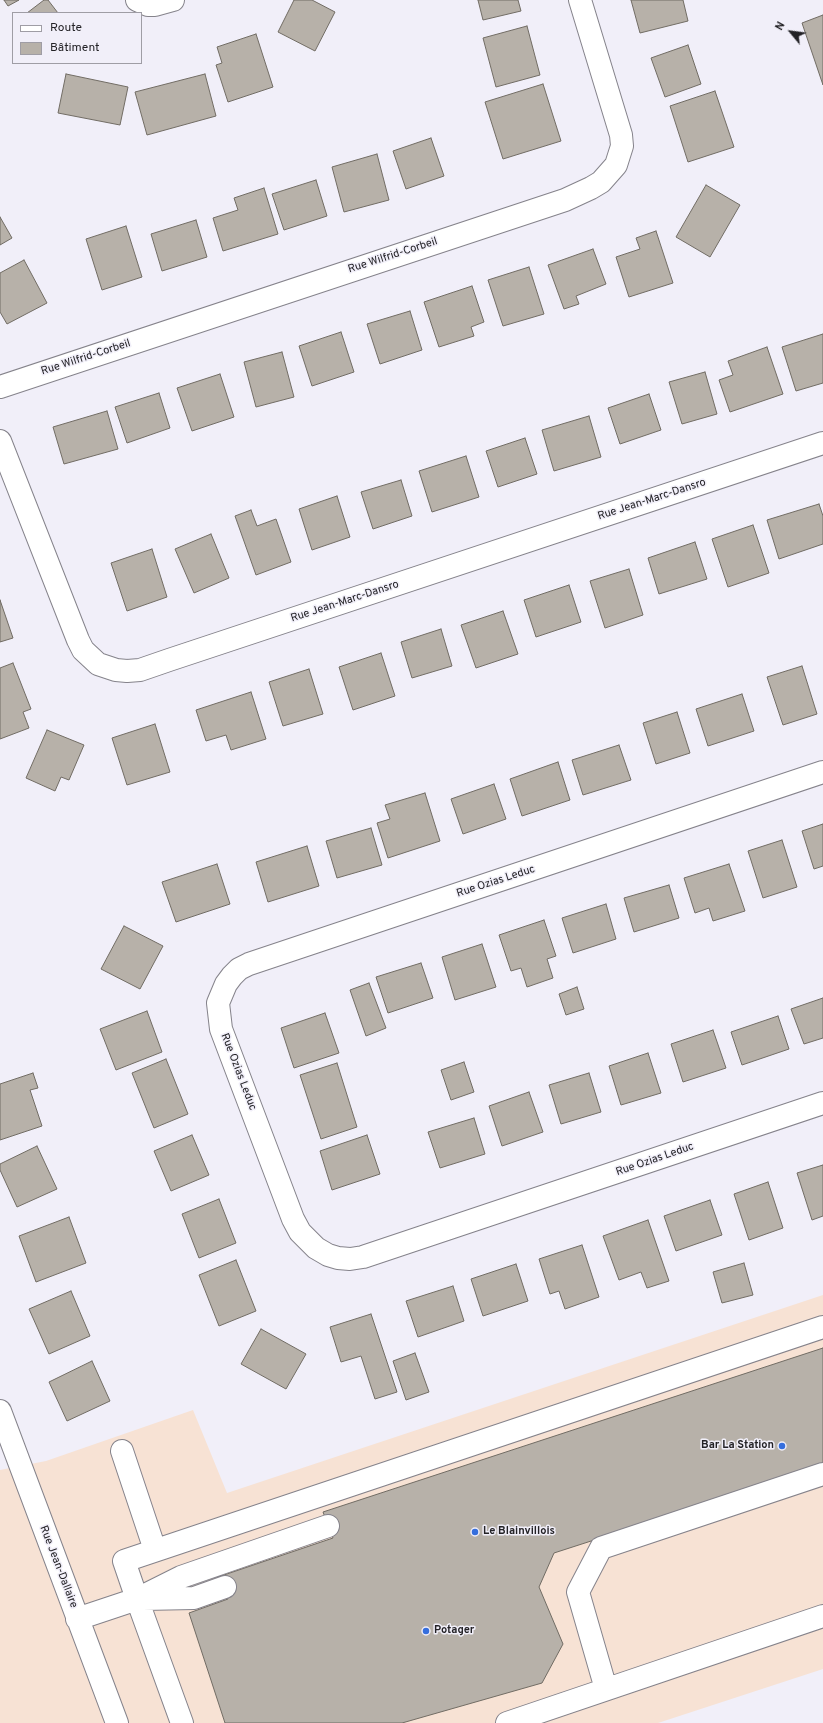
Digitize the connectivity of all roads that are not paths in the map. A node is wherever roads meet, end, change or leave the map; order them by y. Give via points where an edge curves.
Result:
1 (136, 0) edge
2 (173, 0) edge
3 (580, 0) edge
4 (0, 387) edge
5 (0, 442) edge
6 (823, 443) edge
7 (823, 772) edge
8 (823, 1103) edge
9 (823, 1327) edge
10 (0, 1411) edge
11 (122, 1451) dead end
12 (823, 1474) edge
13 (328, 1526) dead end
14 (155, 1550) junction
15 (225, 1587) dead end
16 (137, 1599) junction
17 (823, 1616) edge
18 (77, 1619) junction
19 (606, 1689) junction
20 (117, 1723) edge
21 (182, 1723) edge
22 (507, 1723) edge

1 - 2 street via 155,5
3 - 4 street, Rue Wilfrid-Corbeil via 621,135 622,146 616,165 601,182 565,200
5 - 6 street, Rue Jean-Marc-Dansro via 83,650 106,668 127,672 140,670
7 - 8 street, Rue Ozias Leduc via 249,964 232,976 218,1003 221,1029 300,1232 316,1248 338,1258 363,1257
9 - 14 street
10 - 18 street, Rue Jean-Dallaire
11 - 14 street
12 - 19 street via 602,1548 578,1592
13 - 16 street via 182,1577
14 - 16 street via 124,1561
15 - 16 street via 194,1598
16 - 18 street
16 - 21 street
17 - 19 street
18 - 20 street, Rue Jean-Dallaire
19 - 22 street

